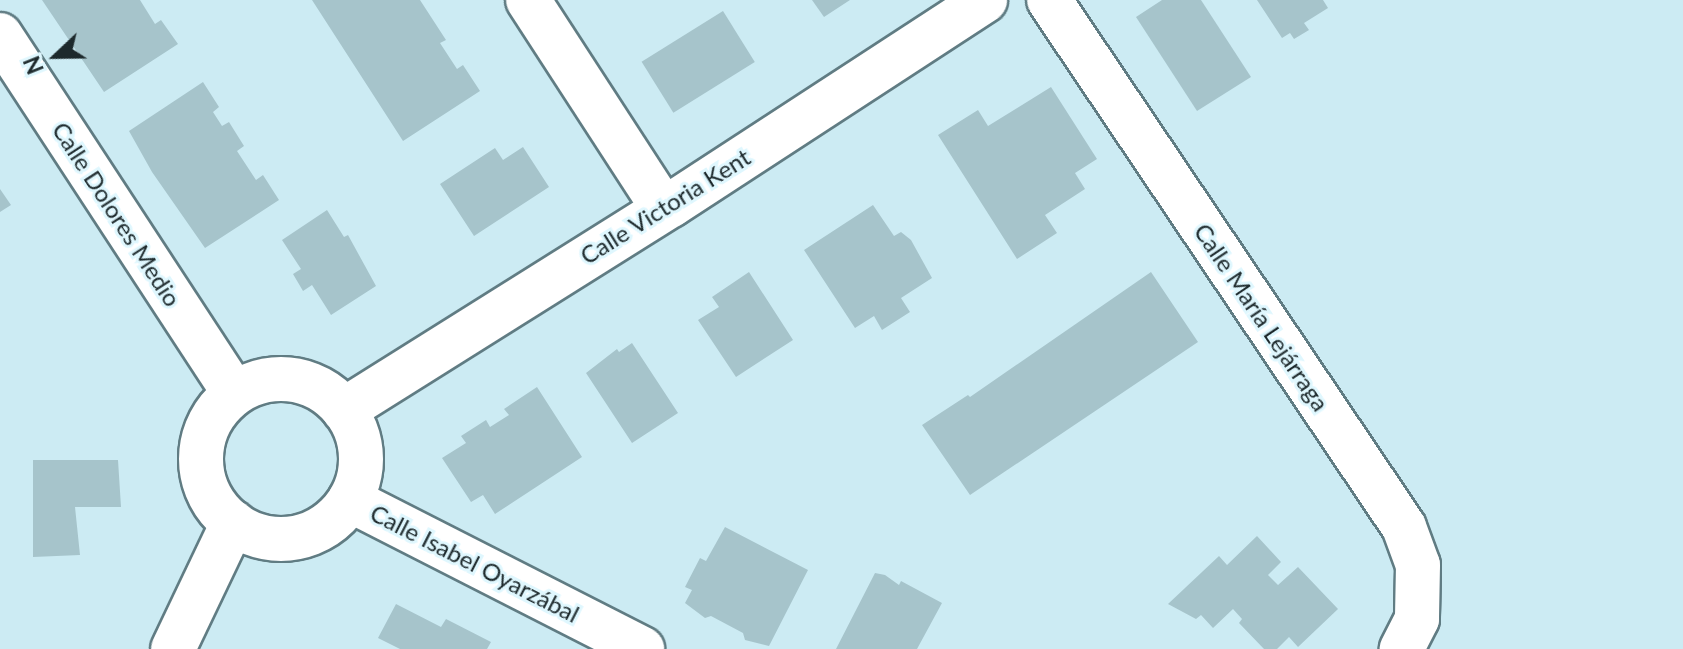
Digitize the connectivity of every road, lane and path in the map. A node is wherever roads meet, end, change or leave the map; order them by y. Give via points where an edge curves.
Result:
1 (528, 0) edge
2 (985, 0) edge
3 (1049, 0) edge
4 (0, 35) edge
5 (663, 208) junction
6 (234, 393) junction
7 (344, 410) junction
8 (350, 500) junction
9 (233, 523) junction
10 (173, 649) edge
11 (642, 649) edge
12 (1402, 649) edge

1 - 5 street
2 - 5 street, Calle Victoria Kent
3 - 12 street, Calle María Lejárraga via 1404,527 1418,565 1417,619
4 - 6 street, Calle Dolores Medio
5 - 7 street, Calle Victoria Kent
6 - 7 street via 272,378 299,380
6 - 9 street via 205,430 200,465 207,492
7 - 8 street via 357,433 361,457
8 - 9 street via 332,521 304,536 276,539
8 - 11 street, Calle Isabel Oyarzábal
9 - 10 street

